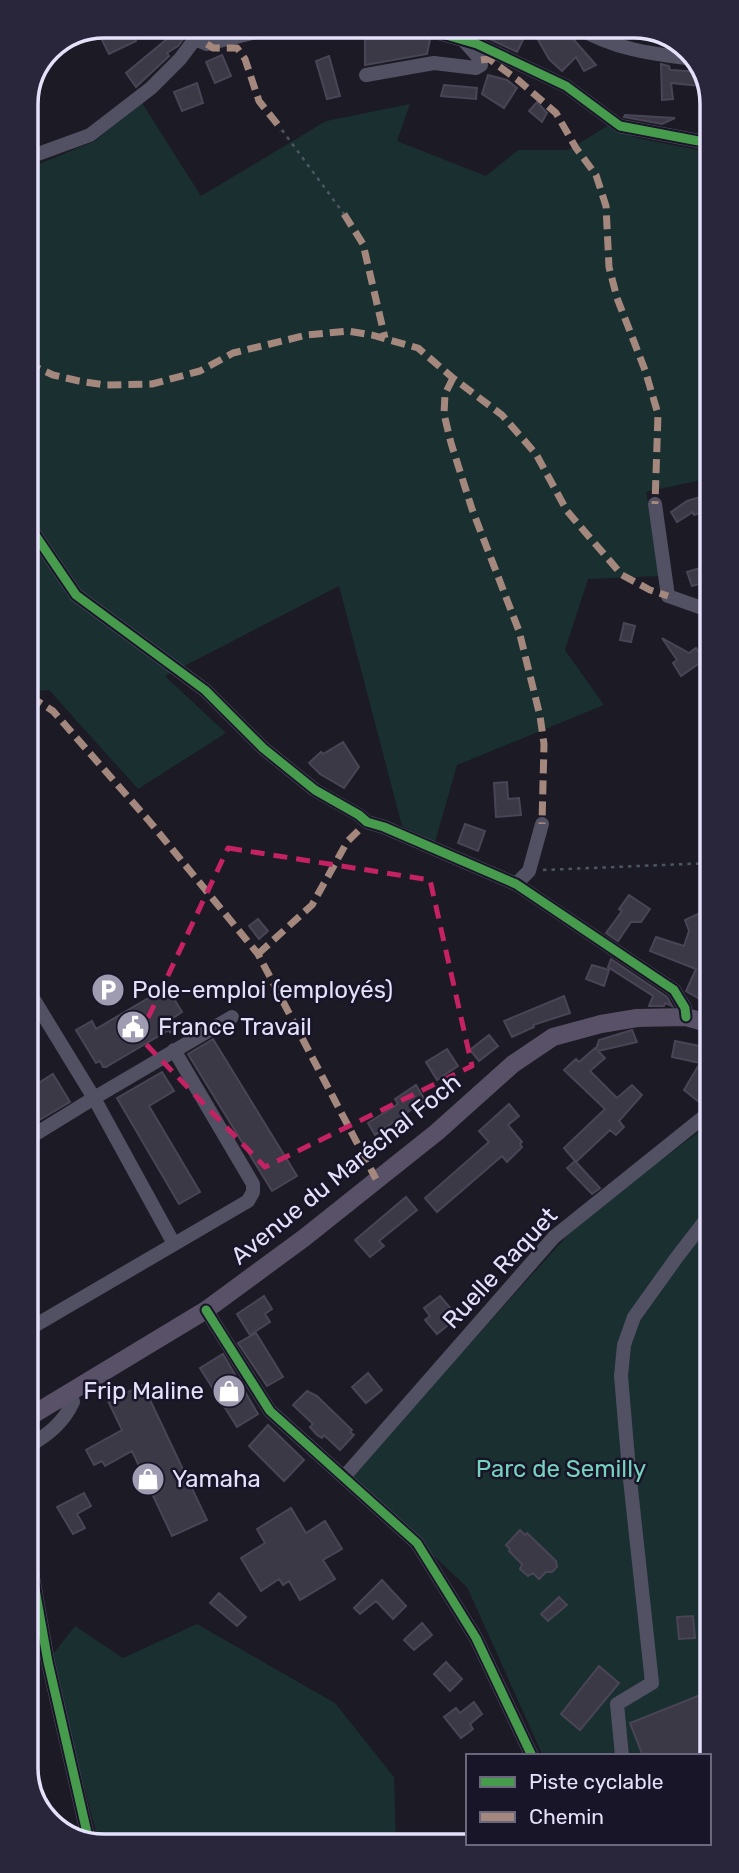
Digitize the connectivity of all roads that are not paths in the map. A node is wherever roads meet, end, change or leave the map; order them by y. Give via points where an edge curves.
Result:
1 (189, 38) edge
2 (199, 38) edge
3 (231, 38) edge
4 (459, 39) edge
5 (599, 39) edge
6 (464, 40) junction
7 (680, 57) edge
8 (366, 75) dead end
9 (700, 141) edge
10 (39, 154) edge
11 (655, 504) dead end
12 (39, 540) edge
13 (700, 607) edge
14 (542, 824) dead end
15 (516, 884) junction
16 (38, 1006) edge
17 (232, 1017) dead end
18 (686, 1017) junction
19 (700, 1021) edge
20 (174, 1050) junction
21 (94, 1098) junction
22 (700, 1119) edge
23 (38, 1132) edge
24 (700, 1227) edge
25 (174, 1244) junction
26 (206, 1310) junction
27 (38, 1324) edge
28 (70, 1393) junction
29 (38, 1412) edge
30 (38, 1441) edge
31 (344, 1477) junction
32 (38, 1607) edge
33 (531, 1754) edge
34 (622, 1754) edge
35 (87, 1831) edge

1 - 10 street via 180,59 152,88 90,135
2 - 3 street via 207,44
4 - 6 street
5 - 7 street
6 - 8 street via 481,60 476,68 434,63
6 - 9 street via 566,86 620,126
11 - 13 street via 668,596
12 - 15 street via 76,595 205,690 263,748 314,790 368,822
14 - 15 street via 529,871
15 - 18 street via 674,990
16 - 21 street
17 - 20 street
18 - 19 main road, Avenue du Maréchal Foch
18 - 26 main road, Avenue du Maréchal Foch via 637,1018 552,1037 513,1064 437,1132 304,1238
20 - 21 street
20 - 25 street via 253,1184 248,1201
21 - 23 street
21 - 25 street
22 - 31 street, Ruelle Raquet via 554,1237
24 - 34 street via 634,1317 624,1345 621,1376 652,1683 617,1704
25 - 27 street
26 - 28 main road, Avenue du Maréchal Foch
26 - 31 street via 270,1411
28 - 29 main road, Avenue du Maréchal Foch
28 - 30 street via 73,1402 65,1419
31 - 33 street via 417,1543 476,1638
32 - 35 street

